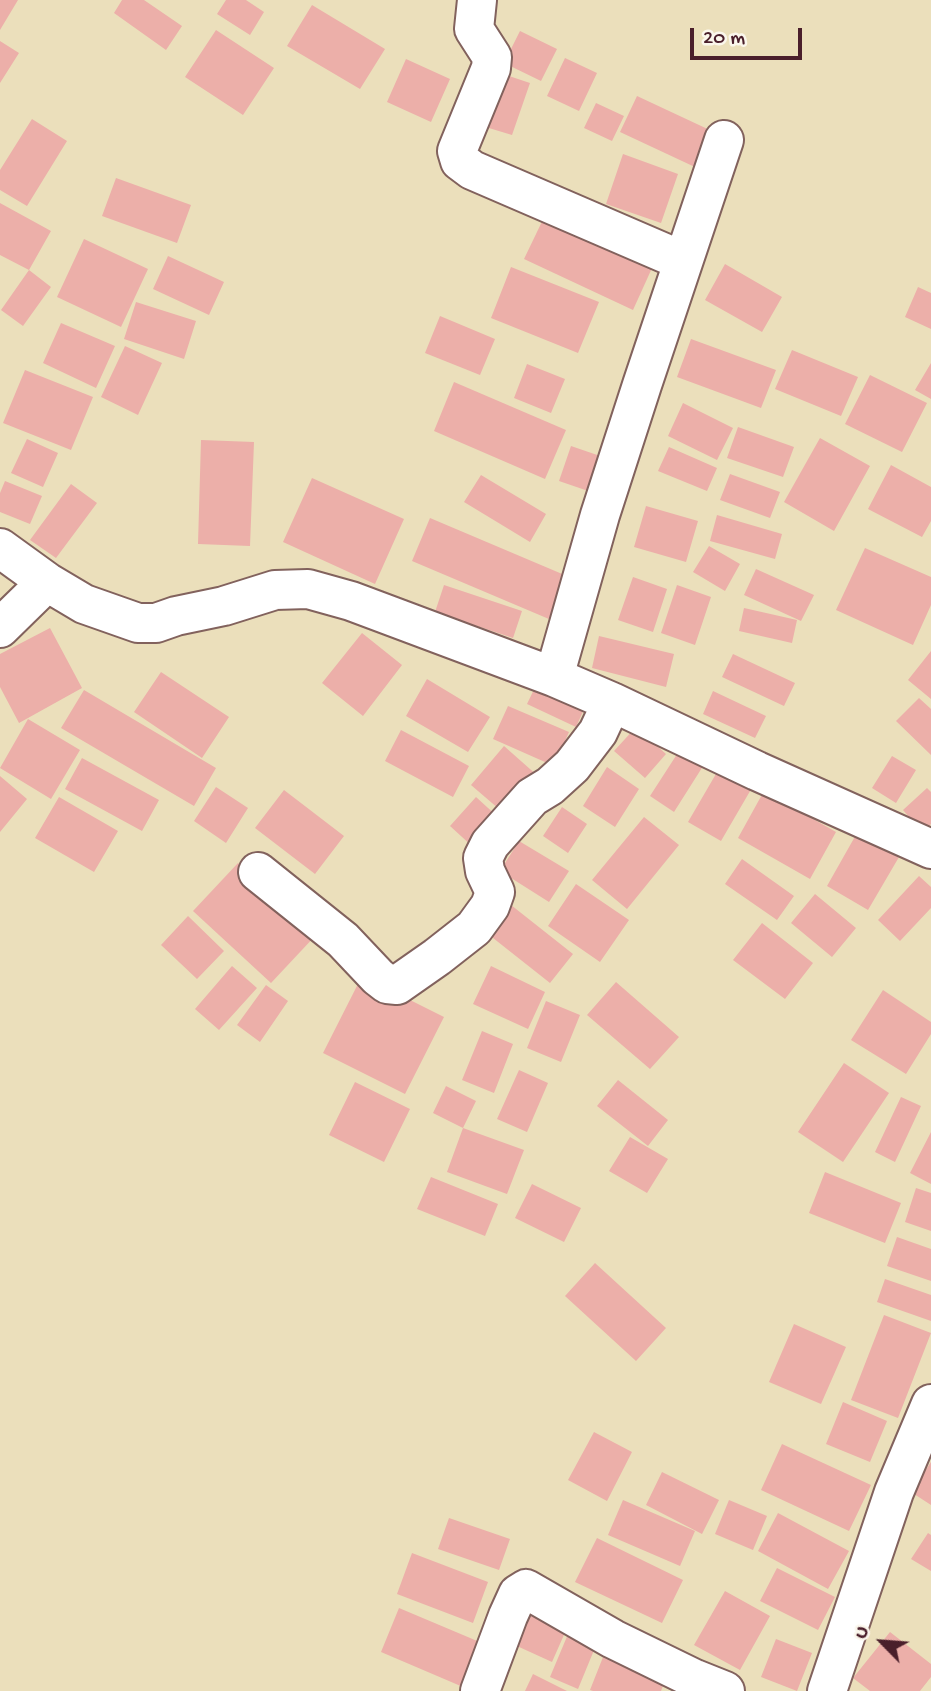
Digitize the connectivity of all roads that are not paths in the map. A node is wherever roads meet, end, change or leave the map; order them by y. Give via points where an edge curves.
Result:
1 (477, 0) edge
2 (724, 140) dead end
3 (683, 261) junction
4 (0, 548) edge
5 (47, 582) junction
6 (0, 628) edge
7 (554, 677) junction
8 (612, 702) junction
9 (931, 849) edge
10 (258, 872) dead end
11 (931, 1404) edge
12 (480, 1691) edge
13 (725, 1691) edge
14 (827, 1691) edge

1 - 3 street via 474,29 492,57 491,68 457,151 460,162
2 - 3 street
3 - 7 street via 600,515
4 - 5 street
5 - 6 street
5 - 7 street via 84,604 138,623 156,623 275,590 308,589
7 - 8 street
8 - 9 street
8 - 10 street via 598,733 572,766 532,797 490,844 483,858 495,892 474,929 397,985 378,977 343,940
11 - 14 street via 894,1492
12 - 13 street via 508,1616 518,1594 526,1589 613,1639

